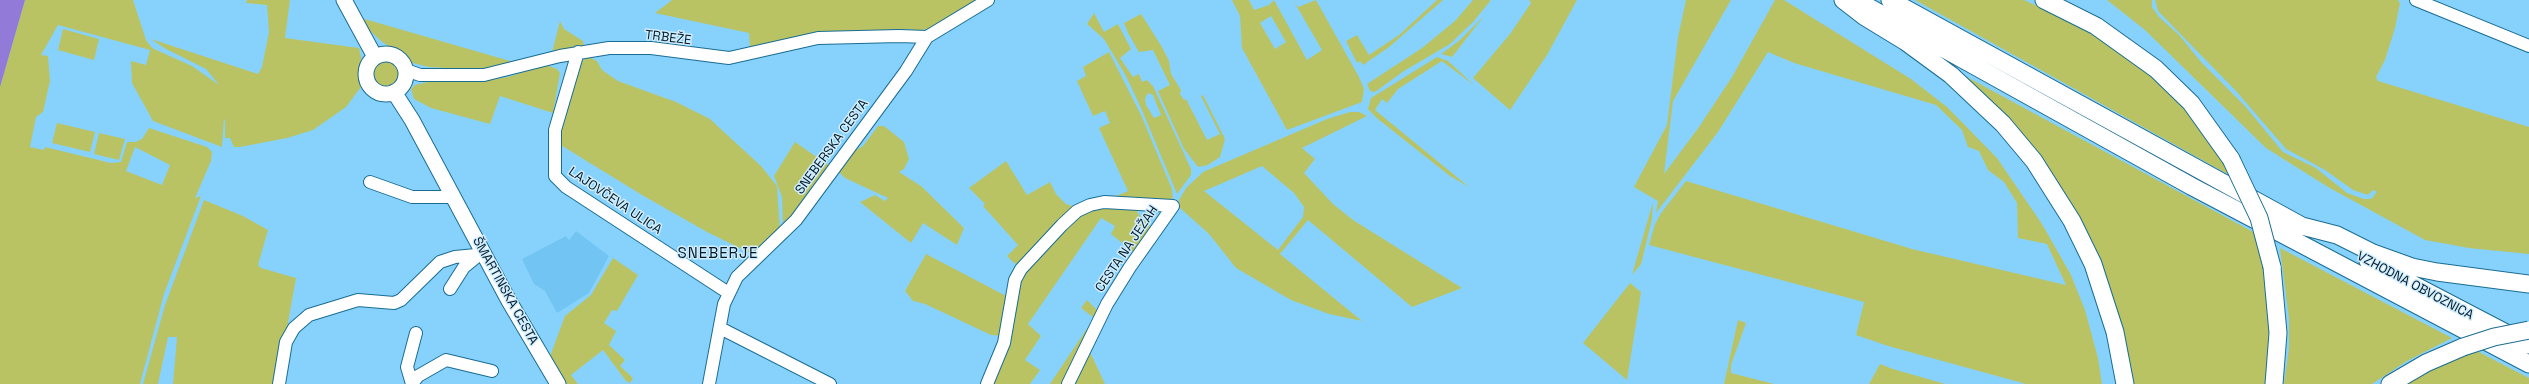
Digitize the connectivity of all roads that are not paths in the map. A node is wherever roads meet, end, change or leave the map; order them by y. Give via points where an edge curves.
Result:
1 (344, 0) edge
2 (988, 0) edge
3 (1843, 0) edge
4 (1856, 0) edge
5 (1890, 0) edge
6 (2044, 0) edge
7 (2416, 0) edge
8 (927, 37) junction
9 (2529, 46) edge
10 (578, 52) junction
11 (375, 57) junction
12 (406, 70) junction
13 (394, 92) junction
14 (370, 182) dead end
15 (454, 197) junction
16 (2302, 226) junction
17 (479, 254) junction
18 (2529, 284) edge
19 (450, 289) dead end
20 (727, 292) junction
21 (720, 328) junction
22 (2529, 330) edge
23 (416, 333) dead end
24 (2529, 345) edge
25 (2529, 364) edge
26 (492, 370) dead end
27 (279, 384) edge
28 (412, 384) edge
29 (558, 384) edge
30 (709, 384) edge
31 (830, 384) edge
32 (988, 384) edge
33 (1068, 384) edge
34 (2125, 384) edge
35 (2274, 384) edge
36 (2390, 384) edge

1 - 11 main road
2 - 8 street, SNEBERSKA CESTA
3 - 34 highway via 1951,75 2003,124 2034,161 2072,221 2093,264 2115,332
4 - 25 highway via 2191,186
5 - 16 highway
6 - 35 highway, bridge via 2096,26 2156,69 2191,103 2231,159 2259,218 2272,267 2278,334
7 - 9 street
8 - 10 street, TRBEŽE via 818,38 729,58 637,48
8 - 20 street, SNEBERSKA CESTA via 906,71 796,220 737,277
10 - 12 street, TRBEŽE via 484,75 420,74
10 - 20 street, LAJOVČEVA ULICA via 555,130 555,176 566,187
11 - 12 main road via 381,54 394,55 404,64
11 - 13 main road via 367,68 370,86 381,93
12 - 13 main road via 404,84
13 - 15 main road, ŠMARTINSKA CESTA
14 - 15 street via 412,197
15 - 17 main road, ŠMARTINSKA CESTA
16 - 18 highway via 2337,236 2386,258 2418,268
16 - 24 highway, VZHODNA OBVOZNICA
17 - 19 street
17 - 27 street via 455,256 440,262 402,300 358,300 309,315 294,328 286,342
17 - 29 main road, ŠMARTINSKA CESTA
20 - 21 street, SNEBERSKA CESTA
21 - 30 street, SNEBERSKA CESTA
21 - 31 street
22 - 36 highway, bridge via 2488,339 2440,357
23 - 28 street via 407,367
26 - 28 street via 446,360 418,376
32 - 33 street, CESTA NA JEŽAH via 1004,343 1015,280 1021,269 1062,225 1077,212 1104,202 1174,206 1130,266 1107,304

